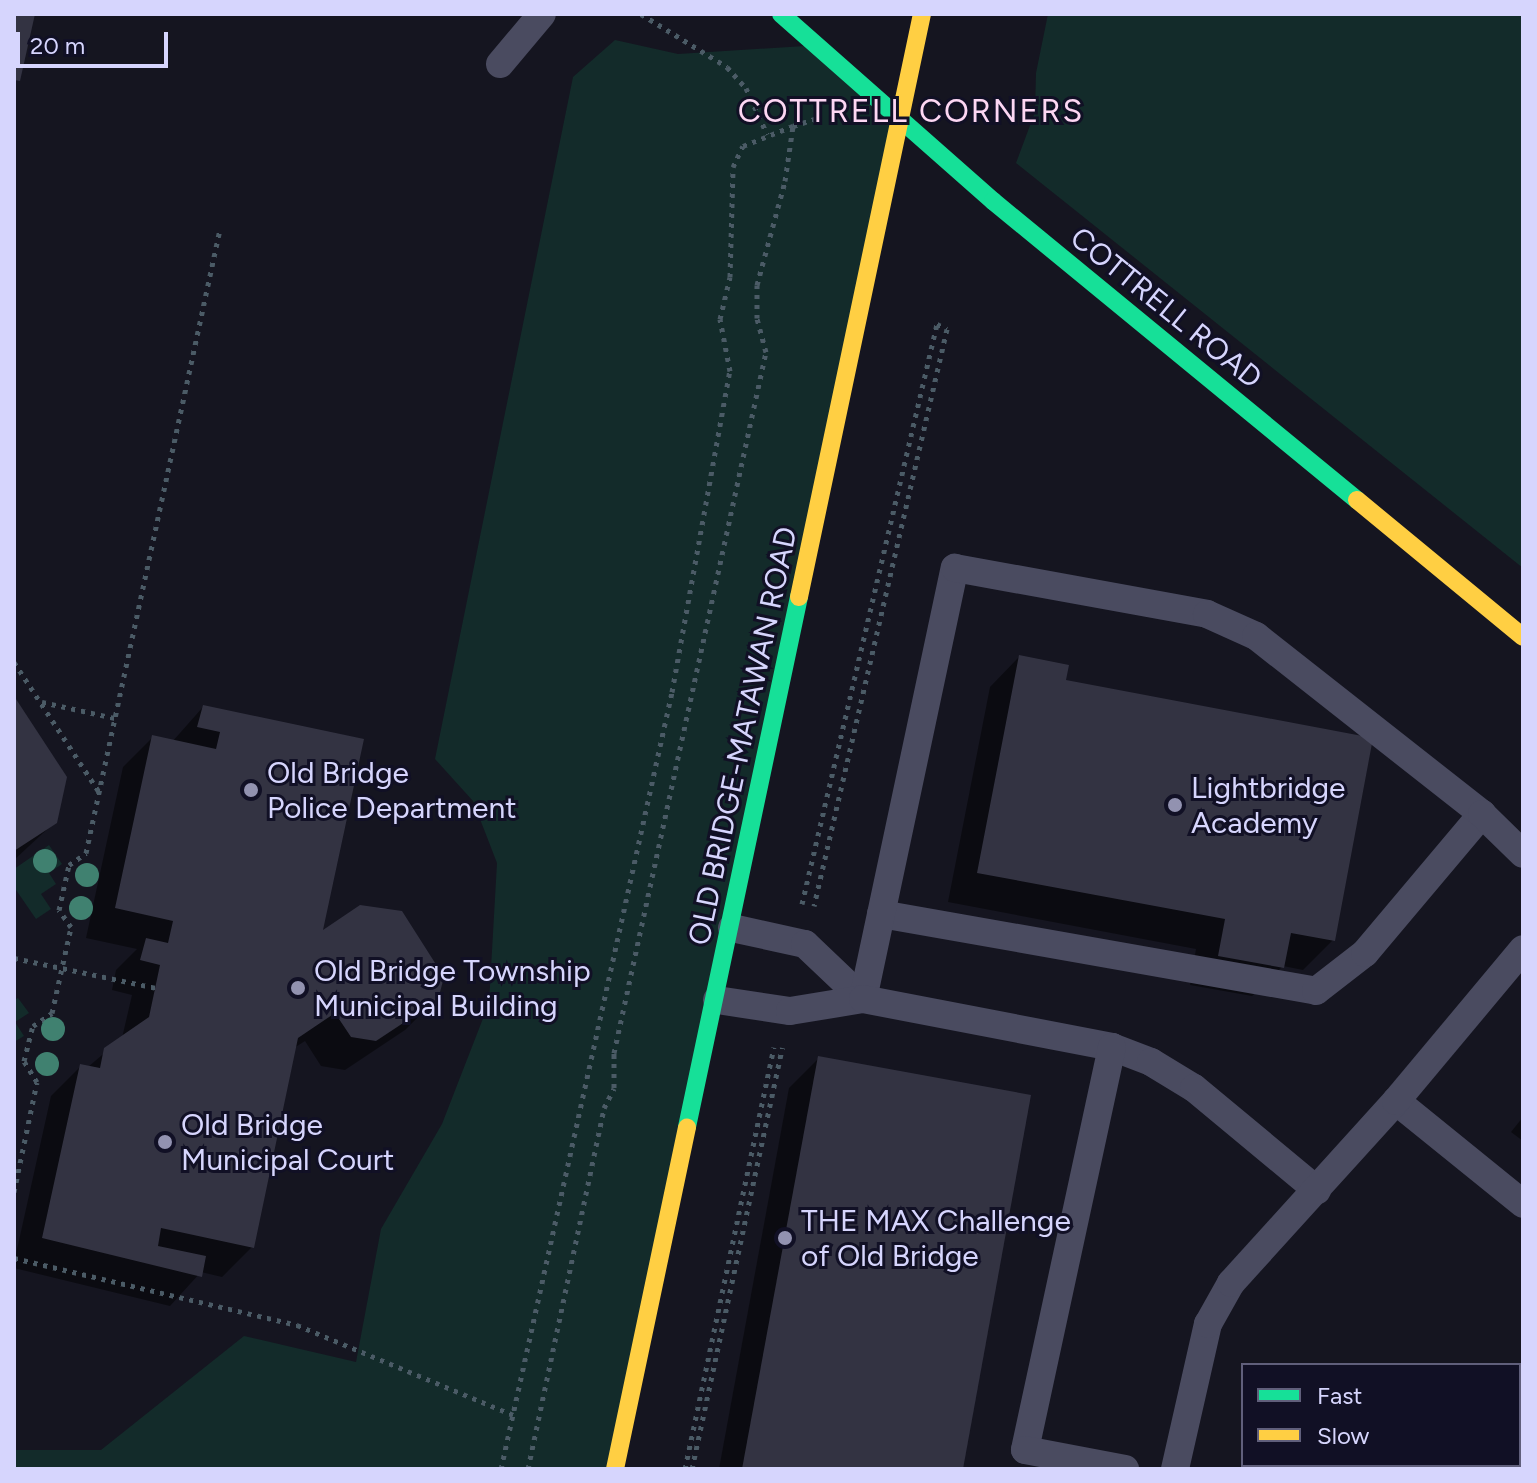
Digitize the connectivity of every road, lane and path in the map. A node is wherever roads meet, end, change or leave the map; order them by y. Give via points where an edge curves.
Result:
1 (542, 14) edge
2 (641, 14) edge
3 (781, 14) edge
4 (922, 14) edge
5 (500, 64) dead end
6 (899, 117) junction
7 (815, 119) dead end
8 (793, 126) junction
9 (767, 134) junction
10 (220, 229) dead end
11 (1523, 637) edge
12 (14, 662) edge
13 (41, 702) junction
14 (115, 718) junction
15 (99, 793) junction
16 (1482, 814) junction
17 (1523, 854) edge
18 (881, 914) junction
19 (732, 928) junction
20 (800, 943) junction
21 (1523, 949) edge
22 (14, 958) edge
23 (62, 968) junction
24 (156, 988) dead end
25 (863, 999) junction
26 (717, 1000) junction
27 (785, 1011) junction
28 (1112, 1047) junction
29 (1396, 1101) junction
30 (1317, 1190) junction
31 (14, 1192) edge
32 (1523, 1204) edge
33 (14, 1258) edge
34 (513, 1415) junction
35 (501, 1469) edge
36 (528, 1469) edge
37 (615, 1469) edge
38 (685, 1469) edge
39 (692, 1469) edge
40 (1125, 1469) edge
41 (1175, 1469) edge

1 - 5 lane
2 - 9 path via 727,67 746,88
3 - 6 main road, COTTRELL ROAD
4 - 6 main road, OLD BRIDGE-MATAWAN ROAD
6 - 11 main road, COTTRELL ROAD via 993,201
6 - 19 main road, OLD BRIDGE-MATAWAN ROAD
7 - 8 path
8 - 9 path
8 - 36 path via 785,181 757,285 757,318 766,352 614,1053 614,1088 604,1108
9 - 34 path via 743,146 733,167 730,277 720,319 730,371 672,692
10 - 14 path
12 - 13 path
13 - 14 path
13 - 15 path
14 - 15 path
15 - 23 path via 86,853 69,865 59,910 71,927
16 - 17 lane
16 - 18 lane via 1365,953 1316,991
16 - 18 lane via 1256,636 1207,614 955,568
18 - 25 lane
19 - 20 lane
19 - 26 main road, OLD BRIDGE-MATAWAN ROAD
20 - 20 path via 947,329 937,324
20 - 25 lane
21 - 29 lane
22 - 23 path
23 - 24 path
23 - 31 path via 52,1013 33,1026 24,1061 37,1082
25 - 27 lane
25 - 28 lane
26 - 27 lane
26 - 37 main road, OLD BRIDGE-MATAWAN ROAD
27 - 38 path
27 - 39 path
28 - 30 lane via 1151,1062 1194,1088
28 - 40 lane via 1025,1450
29 - 30 lane
29 - 32 lane
30 - 41 lane via 1231,1283 1208,1324
33 - 34 path via 297,1325
34 - 35 path

